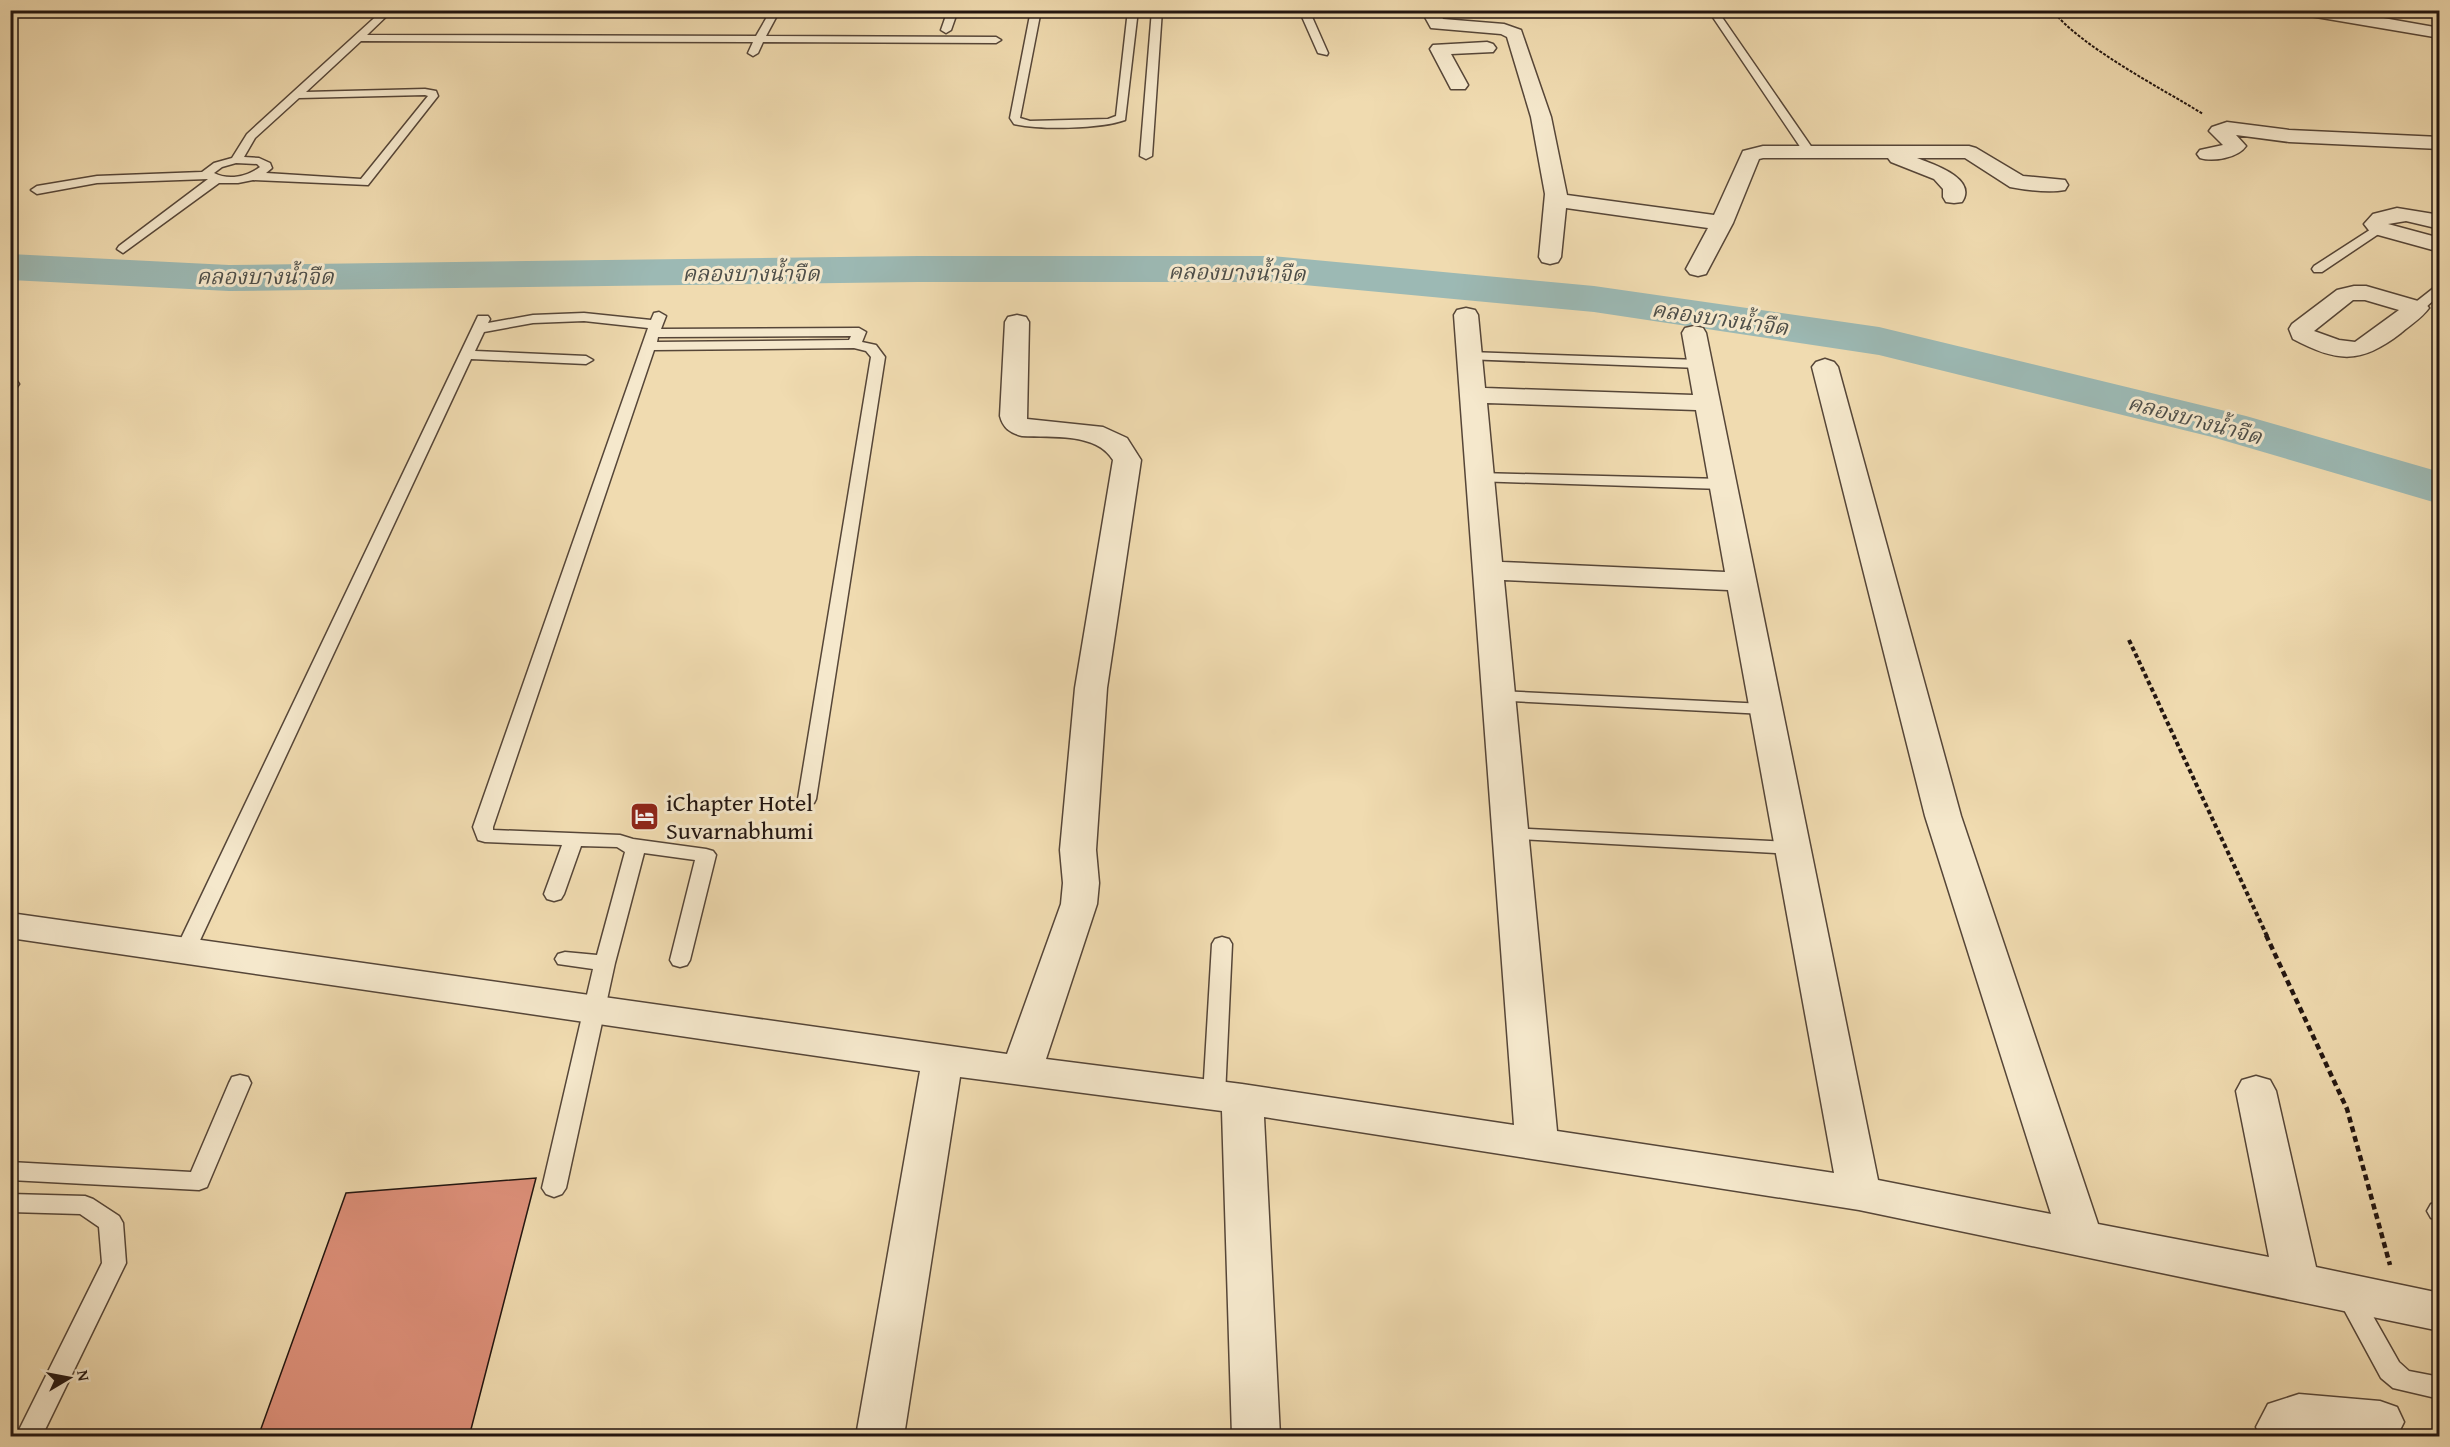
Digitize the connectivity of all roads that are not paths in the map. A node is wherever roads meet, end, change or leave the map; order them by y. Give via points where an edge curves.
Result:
1 (389, 10) edge
2 (776, 10) edge
3 (953, 10) edge
4 (1036, 10) edge
5 (1133, 10) edge
6 (1157, 10) edge
7 (1304, 10) edge
8 (1430, 10) edge
9 (1712, 10) edge
10 (2304, 10) edge
11 (946, 30) dead end
12 (2439, 33) edge
13 (360, 38) junction
14 (759, 39) junction
15 (996, 40) dead end
16 (1517, 48) junction
17 (753, 52) dead end
18 (1323, 53) dead end
19 (1458, 85) dead end
20 (298, 95) junction
21 (2439, 144) edge
22 (1809, 152) junction
23 (1882, 152) junction
24 (2207, 154) dead end
25 (1146, 156) dead end
26 (236, 160) junction
27 (212, 177) junction
28 (251, 177) junction
29 (2057, 185) dead end
30 (38, 190) dead end
31 (1954, 197) dead end
32 (1556, 200) junction
33 (2439, 222) edge
34 (1722, 223) junction
35 (2379, 228) junction
36 (2439, 245) edge
37 (123, 249) dead end
38 (1550, 257) dead end
39 (2318, 268) dead end
40 (1698, 269) dead end
41 (2439, 287) edge
42 (2428, 311) edge
43 (1466, 315) dead end
44 (1017, 322) dead end
45 (654, 330) junction
46 (1697, 349) joint
47 (466, 355) junction
48 (1469, 356) junction
49 (586, 360) dead end
50 (1825, 367) dead end
51 (1472, 395) junction
52 (1706, 403) junction
53 (1479, 478) junction
54 (1722, 484) junction
55 (1487, 570) junction
56 (1741, 582) junction
57 (1498, 696) junction
58 (1765, 709) junction
59 (807, 799) dead end
60 (1510, 834) junction
61 (574, 839) junction
62 (630, 845) junction
63 (1792, 848) junction
64 (554, 894) dead end
65 (10, 925) edge
66 (1222, 944) dead end
67 (185, 951) junction
68 (566, 959) dead end
69 (680, 960) dead end
70 (604, 963) junction
71 (596, 1010) junction
72 (942, 1060) junction
73 (1023, 1070) junction
74 (240, 1083) dead end
75 (2256, 1091) dead end
76 (1228, 1097) junction
77 (1537, 1144) junction
78 (10, 1172) edge
79 (554, 1188) dead end
80 (1859, 1193) junction
81 (10, 1203) edge
82 (2080, 1237) junction
83 (2296, 1280) junction
84 (2346, 1291) junction
85 (2439, 1312) edge
86 (2439, 1388) edge
87 (2380, 1422) dead end
88 (29, 1437) edge
89 (880, 1437) edge
90 (1256, 1437) edge
91 (2284, 1437) edge

1 - 13 lane
2 - 14 lane
3 - 11 lane
4 - 5 lane via 1015,118 1030,124 1109,122 1121,118
6 - 25 lane
7 - 18 lane
8 - 16 street via 1437,24 1512,31
9 - 22 lane
10 - 12 street
13 - 14 lane
13 - 20 lane
14 - 15 lane
14 - 17 lane
16 - 19 street via 1439,49
16 - 32 street via 1541,117
20 - 26 lane via 251,136
20 - 28 lane via 425,92 434,96 364,183
21 - 24 street via 2289,136 2227,128 2219,130 2236,146 2234,149
22 - 23 street
22 - 34 street via 1750,155
23 - 29 street via 1969,152 2018,182
23 - 31 street via 1941,175 1953,188
26 - 27 lane via 212,168
26 - 28 lane via 266,165
27 - 28 lane
27 - 30 lane via 106,179
27 - 37 lane
32 - 34 street
32 - 38 street
33 - 35 street via 2396,214 2379,219 2374,224
34 - 40 street
35 - 36 street
35 - 39 lane
41 - 42 lane
43 - 48 street
44 - 73 street via 1015,423 1022,428 1094,434 1117,444 1127,460 1091,688 1078,850 1079,904
45 - 47 lane via 584,317 481,324
45 - 59 lane via 854,344 871,348 878,357
45 - 61 lane via 483,827 485,836
46 - 48 lane
46 - 52 street
47 - 49 lane
47 - 67 lane
48 - 51 street
50 - 82 street via 1943,816
51 - 52 street
51 - 53 street
52 - 54 street
53 - 54 lane
53 - 55 street
54 - 56 street
55 - 56 street
55 - 57 street
56 - 58 street
57 - 58 lane
57 - 60 street
58 - 63 street
60 - 63 lane
60 - 77 street
61 - 62 lane
61 - 64 lane
62 - 69 lane via 706,855
62 - 70 lane via 635,852
63 - 80 street
65 - 67 street
66 - 76 lane
67 - 71 street
68 - 70 lane
70 - 71 lane
71 - 72 street
71 - 79 lane
72 - 73 street
72 - 89 street
73 - 76 street
74 - 78 lane via 199,1181
75 - 83 street
76 - 77 street
76 - 90 street
77 - 80 street
80 - 82 street
81 - 88 lane via 85,1205 111,1223 114,1263
82 - 83 street
83 - 84 street
84 - 85 street
84 - 86 lane via 2390,1370 2402,1380
87 - 91 street via 2299,1415 2285,1419 2280,1427

